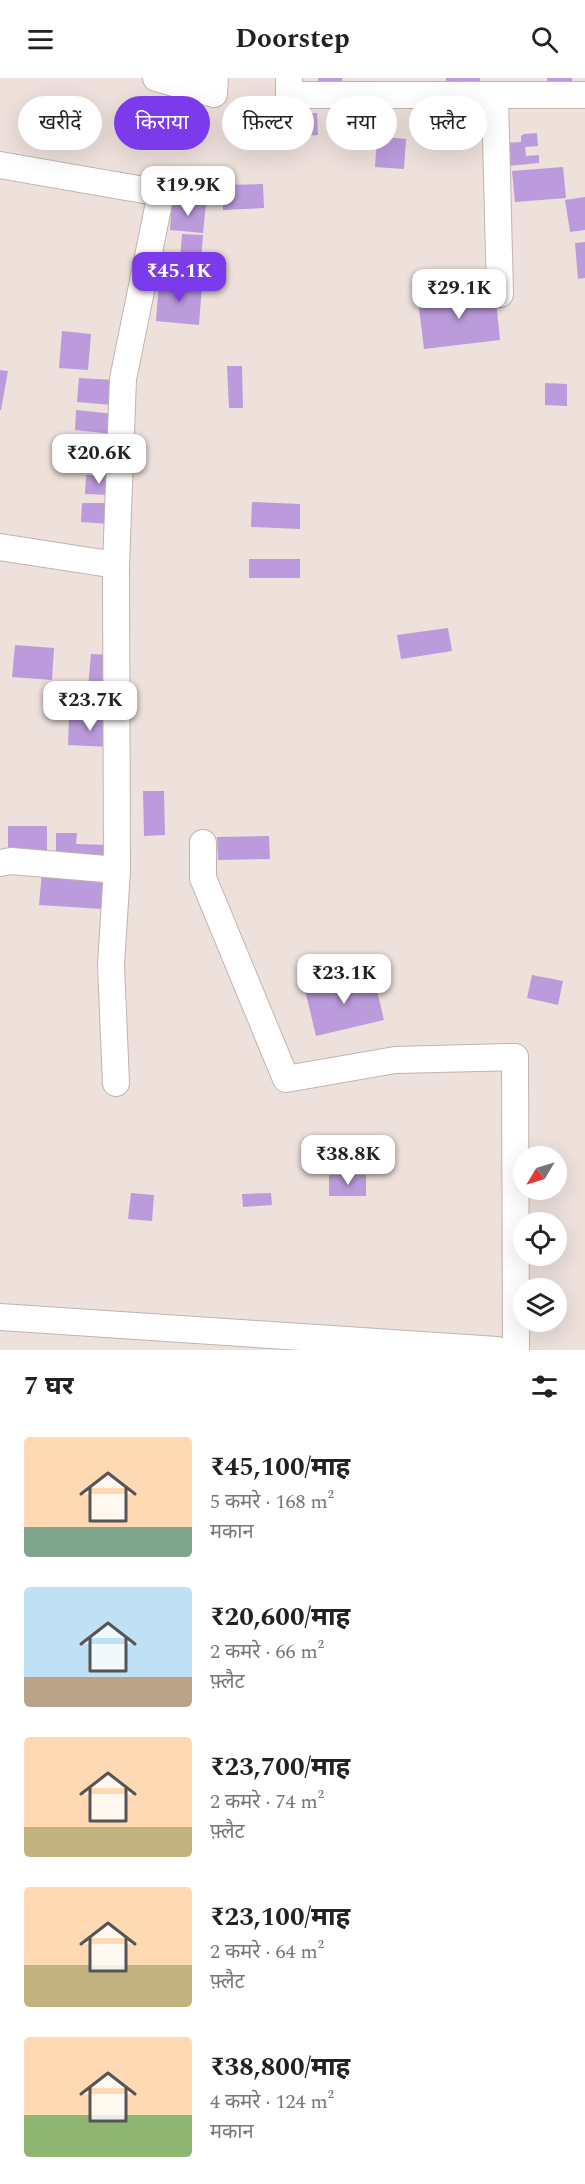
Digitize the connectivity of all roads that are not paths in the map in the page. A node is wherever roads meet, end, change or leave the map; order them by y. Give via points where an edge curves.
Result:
1 (156, 78) edge
2 (215, 78) edge
3 (289, 78) edge
4 (585, 95) edge
5 (495, 97) junction
6 (0, 165) edge
7 (500, 294) dead end
8 (0, 547) edge
9 (116, 565) junction
10 (203, 843) dead end
11 (0, 863) edge
12 (117, 870) junction
13 (116, 1083) dead end
14 (0, 1317) edge
15 (497, 1350) edge
16 (516, 1350) edge

1 - 2 street via 214,94
3 - 5 street via 289,95
4 - 5 street
5 - 7 street
6 - 9 street via 161,193 123,379
8 - 9 street
9 - 12 street
10 - 16 street via 204,878 286,1079 395,1060 515,1057
11 - 12 street
12 - 13 street via 111,965
14 - 15 street

